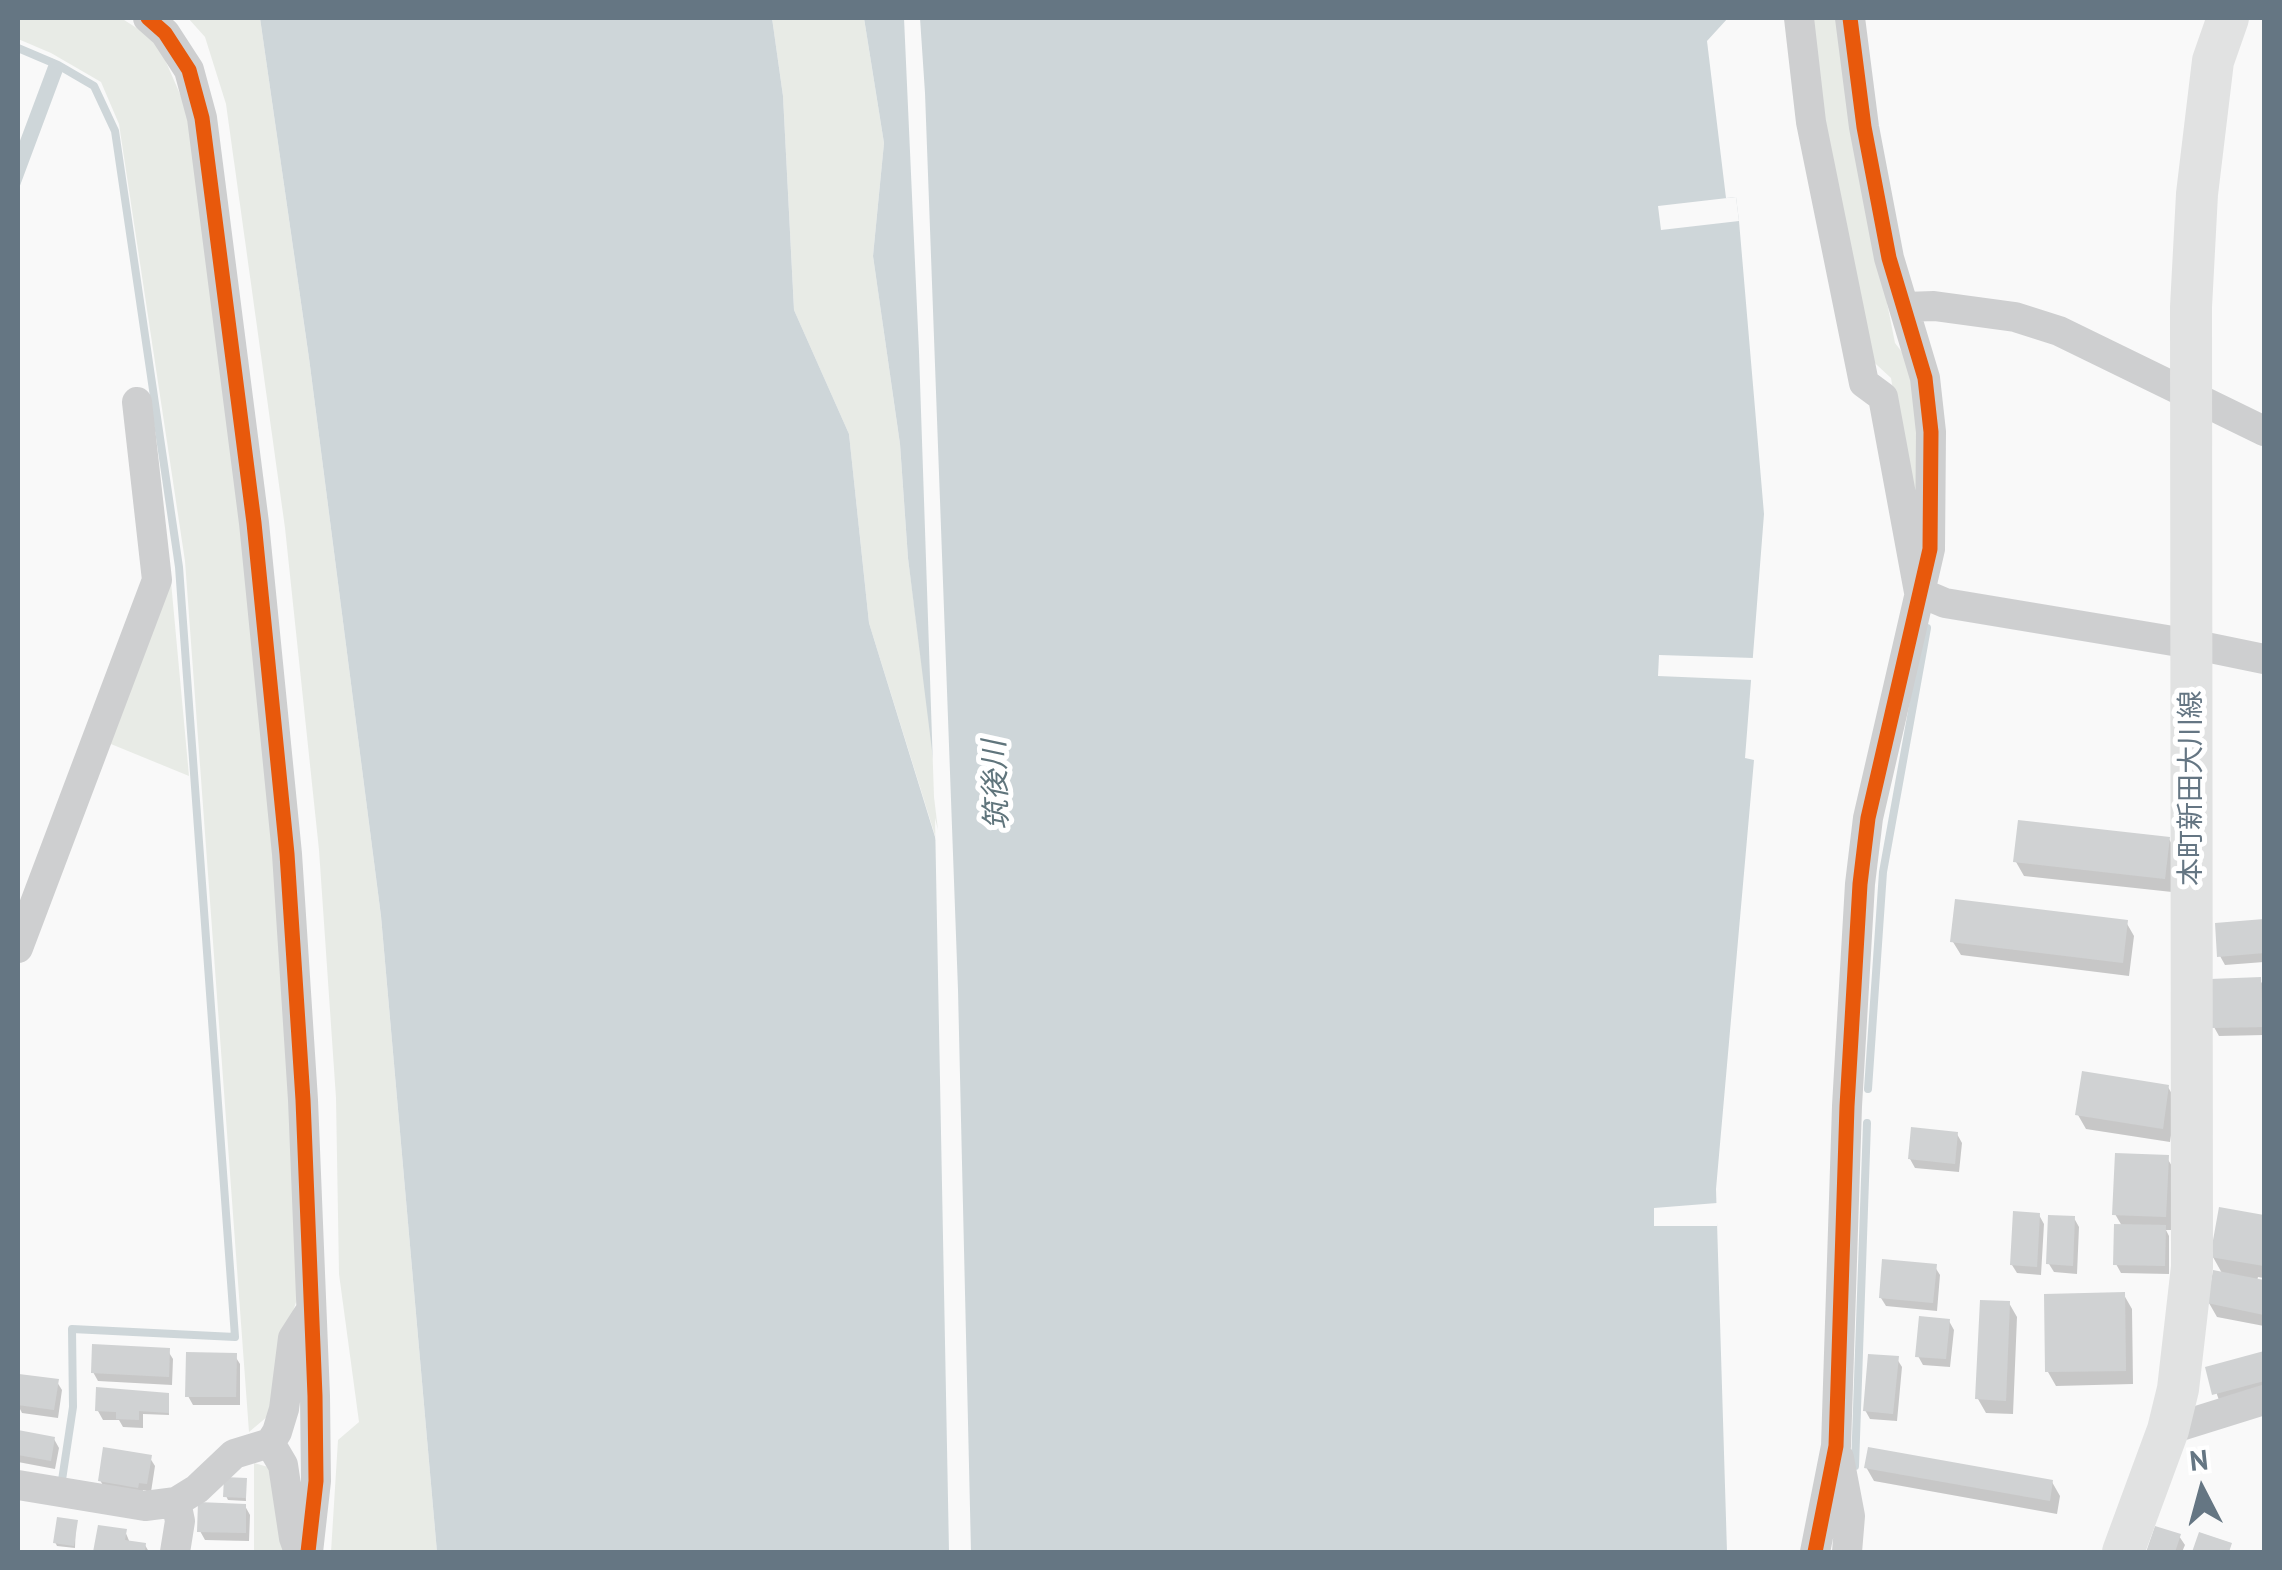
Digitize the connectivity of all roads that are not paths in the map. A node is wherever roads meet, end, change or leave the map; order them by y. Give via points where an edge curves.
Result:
1 (148, 18) edge
2 (1799, 18) edge
3 (1850, 18) edge
4 (2228, 18) edge
5 (1905, 307) junction
6 (2192, 397) junction
7 (137, 402) dead end
8 (2264, 431) edge
9 (1918, 592) junction
10 (2191, 644) junction
11 (2264, 659) edge
12 (18, 948) edge
13 (310, 1310) junction
14 (2264, 1400) edge
15 (2168, 1430) junction
16 (270, 1442) junction
17 (1836, 1446) junction
18 (18, 1485) edge
19 (176, 1502) junction
20 (175, 1552) edge
21 (299, 1552) edge
22 (308, 1552) edge
23 (1815, 1552) edge
24 (1847, 1552) edge
25 (2124, 1552) edge

1 - 13 street via 189,70 202,118 254,523 304,1100
2 - 9 street via 1811,122 1864,383 1882,397
3 - 5 street via 1889,258
4 - 6 main road, 本町新田大川線 via 2213,61 2198,194
5 - 6 street via 2015,317 2084,341
5 - 9 street via 1925,378 1931,432 1930,549
6 - 8 street
6 - 10 main road, 本町新田大川線
7 - 12 street via 157,580
9 - 10 street via 1945,603
9 - 17 street via 1868,818 1860,884
10 - 11 street
10 - 15 main road, 本町新田大川線 via 2192,1267
13 - 16 street via 293,1338 284,1409
13 - 22 street via 316,1481
14 - 15 street
15 - 25 main road, 本町新田大川線
16 - 19 street via 234,1454
16 - 21 street via 283,1465
17 - 23 street
17 - 24 street via 1850,1516
18 - 19 street via 145,1506
19 - 20 street

